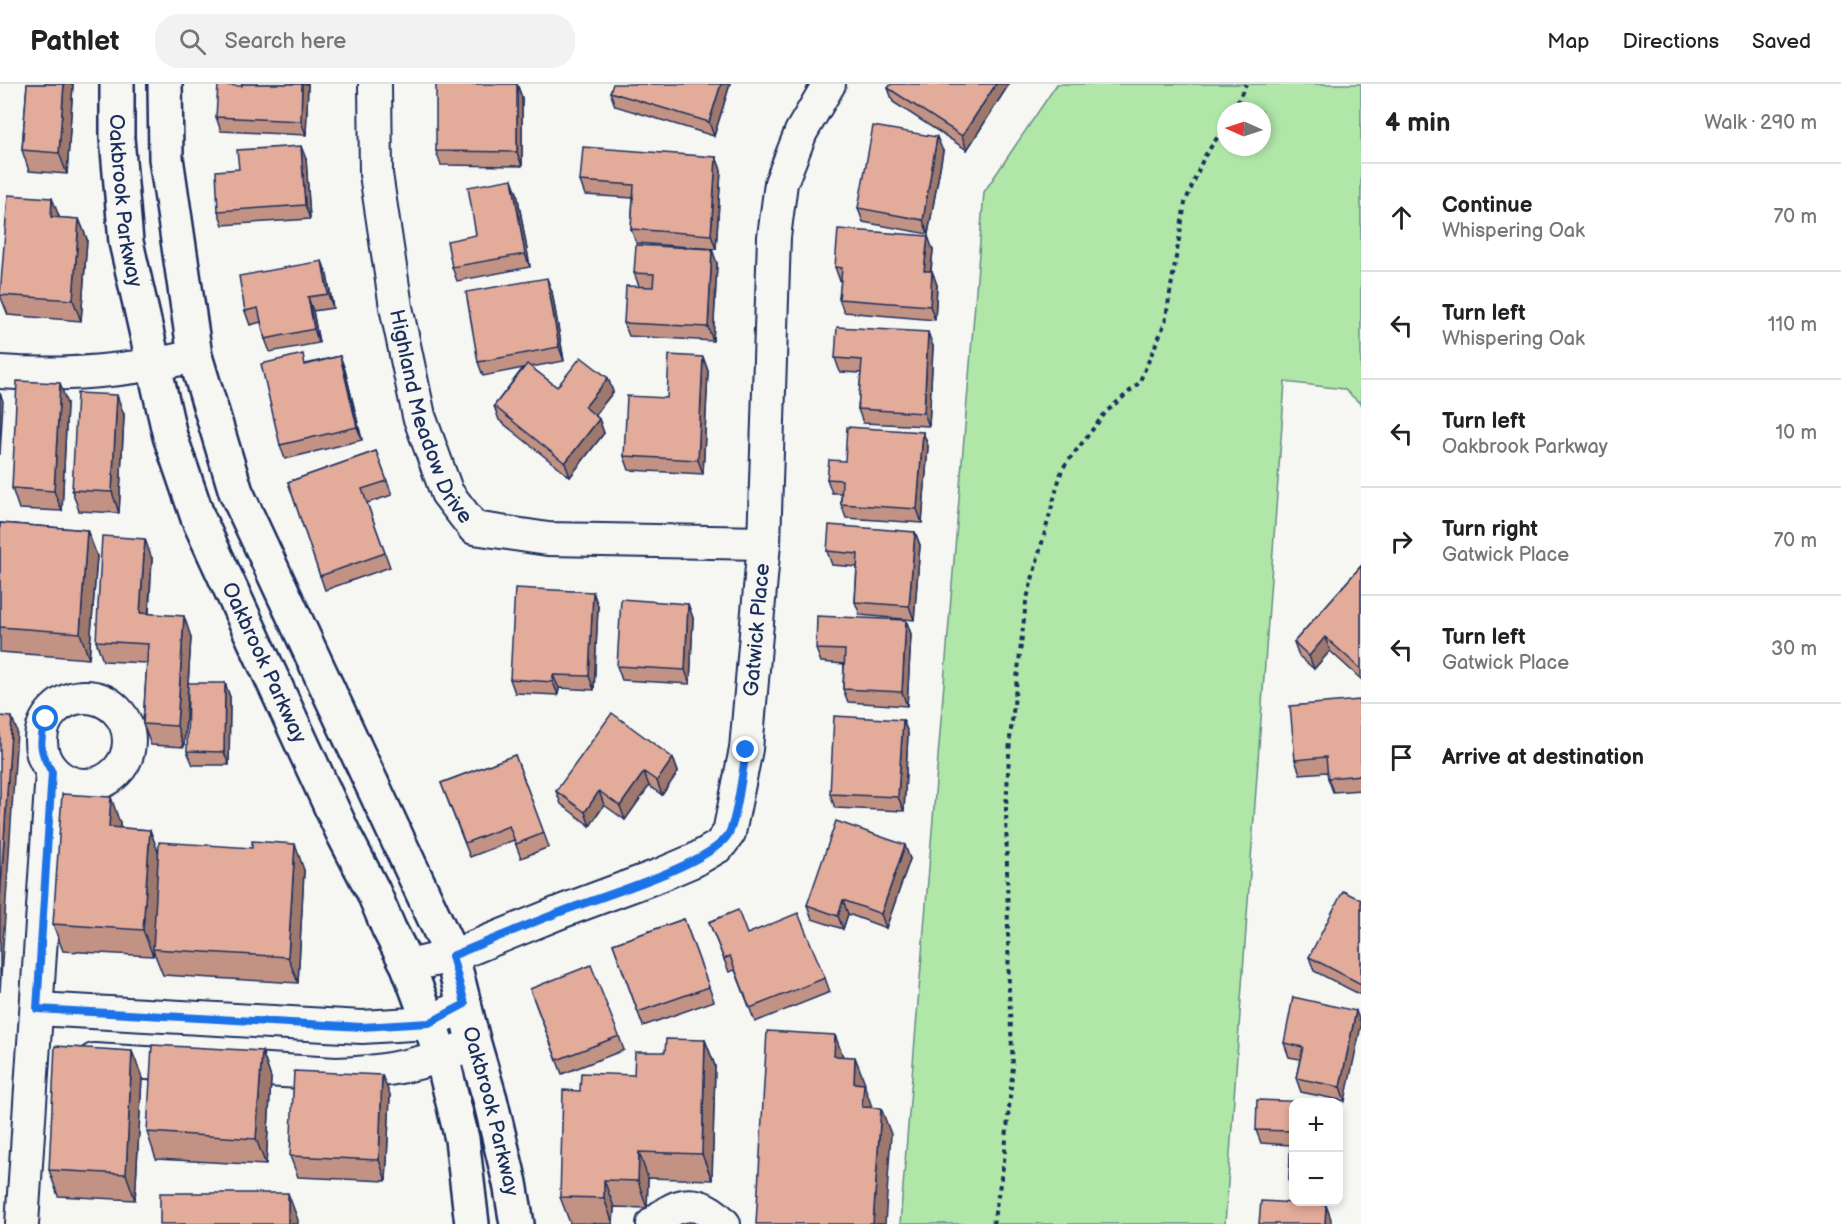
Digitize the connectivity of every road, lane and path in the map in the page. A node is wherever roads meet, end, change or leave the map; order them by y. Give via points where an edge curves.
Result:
1 (117, 84) edge
2 (165, 84) edge
3 (375, 84) edge
4 (829, 84) edge
5 (1246, 84) edge
6 (1237, 102) edge
7 (1217, 138) edge
8 (195, 356) junction
9 (154, 366) junction
10 (0, 372) edge
11 (764, 543) junction
12 (52, 772) dead end
13 (452, 956) junction
14 (408, 966) junction
15 (465, 1004) junction
16 (37, 1009) junction
17 (429, 1023) junction
18 (474, 1044) junction
19 (442, 1057) junction
20 (53, 1058) junction
21 (22, 1224) edge
22 (472, 1224) edge
23 (517, 1224) edge
24 (653, 1224) edge
25 (724, 1224) edge
26 (993, 1224) edge

1 - 9 street, Oakbrook Parkway via 117,138 126,242
2 - 8 street, Oakbrook Parkway via 166,158
3 - 11 street, Highland Meadow Drive via 376,174 396,307 419,416 447,493 474,528 548,539
4 - 11 street, Gatwick Place via 801,132 781,183 774,237
5 - 6 path
7 - 26 path via 1204,157 1185,202 1165,323 1139,383 1106,412 1062,469 1026,602 1006,807 1012,1066 1004,1161
8 - 9 street
8 - 13 street, Oakbrook Parkway via 236,492
9 - 10 street via 83,374
9 - 14 street, Oakbrook Parkway via 170,436 198,518
11 - 13 street, Gatwick Place via 746,750 729,833 718,846 669,872
12 - 16 street
13 - 14 street, Gatwick Place
13 - 15 street, Oakbrook Parkway
14 - 17 street, Oakbrook Parkway
15 - 17 street
15 - 18 street, Oakbrook Parkway
16 - 17 street via 362,1027
16 - 20 street
17 - 19 street, Oakbrook Parkway
18 - 19 street
18 - 23 street, Oakbrook Parkway
19 - 20 street via 366,1073 336,1074
19 - 22 street, Oakbrook Parkway via 462,1139
20 - 21 street
24 - 25 street via 669,1209 691,1204 712,1211

